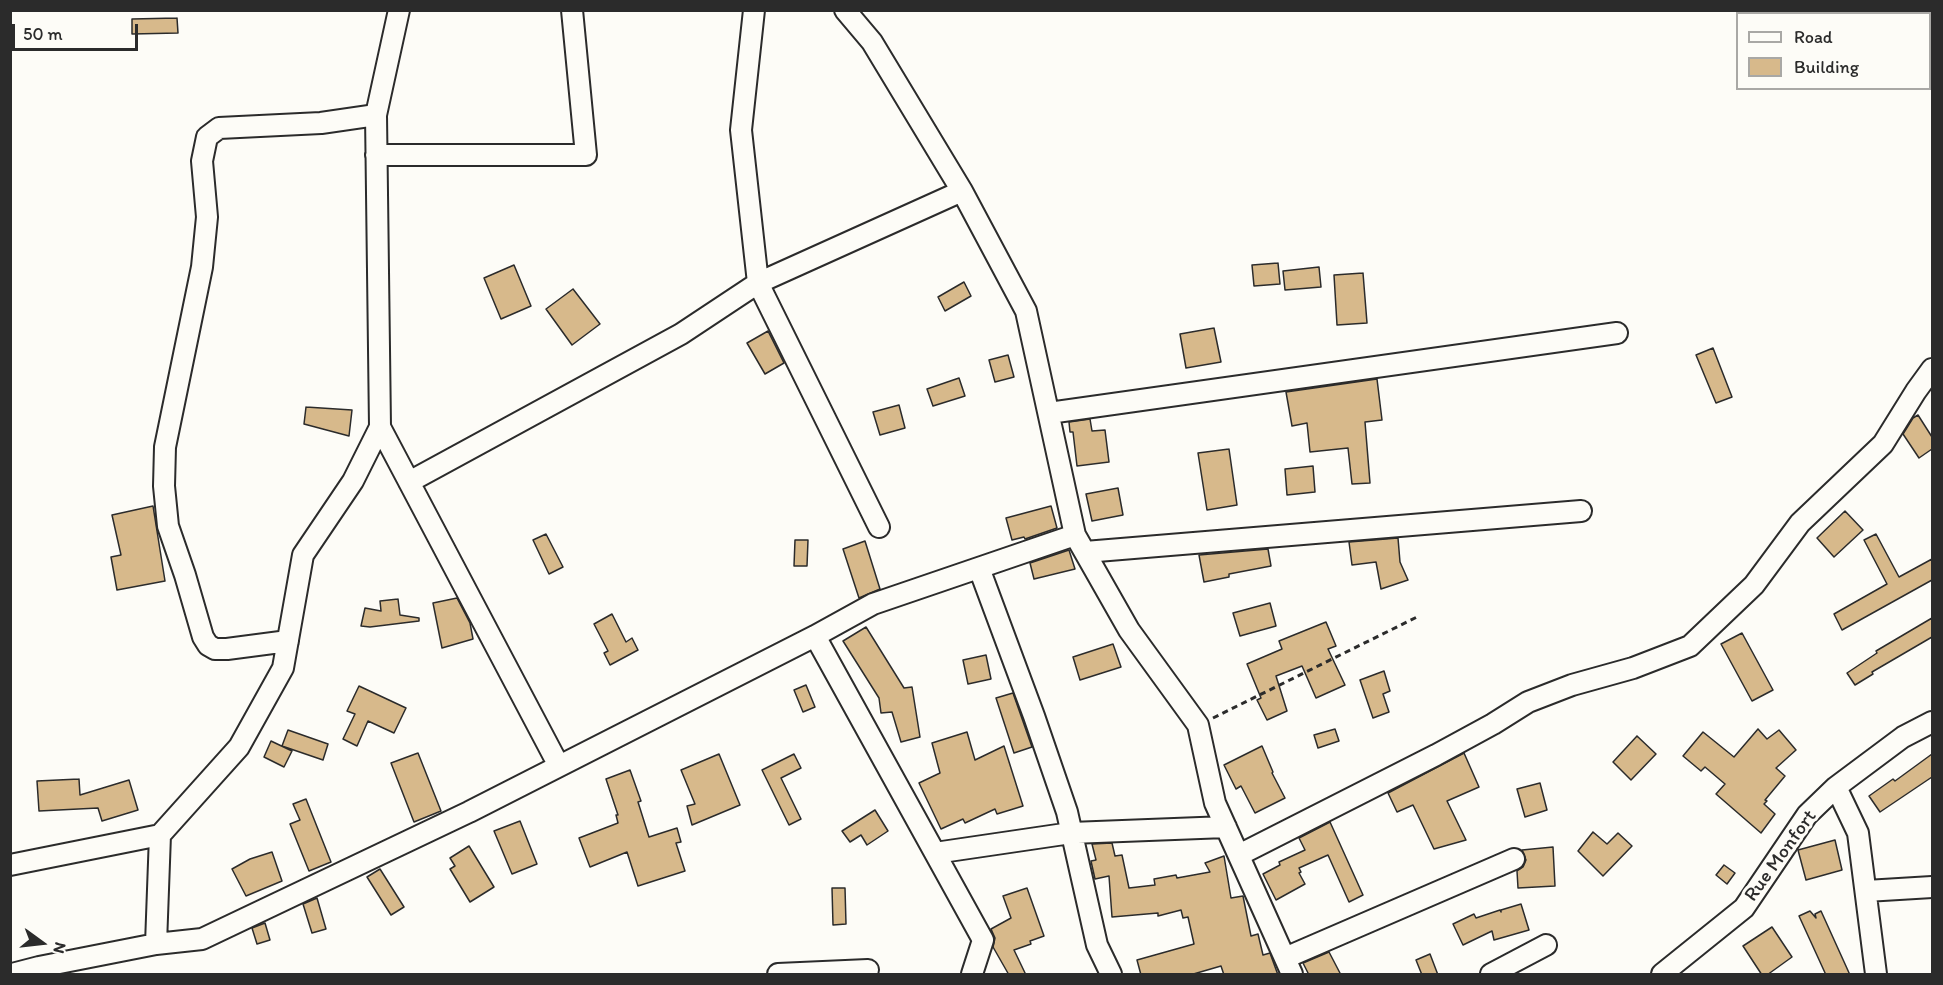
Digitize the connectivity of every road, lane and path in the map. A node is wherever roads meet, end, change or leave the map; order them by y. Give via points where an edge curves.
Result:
1 (399, 10) edge
2 (572, 10) edge
3 (754, 10) edge
4 (845, 10) edge
5 (376, 115) junction
6 (376, 155) junction
7 (962, 191) junction
8 (758, 283) junction
9 (1617, 333) dead end
10 (1932, 369) edge
11 (1049, 413) junction
12 (380, 427) junction
13 (409, 482) junction
14 (1581, 511) dead end
15 (879, 527) dead end
16 (1075, 535) junction
17 (1085, 552) junction
18 (979, 568) junction
19 (1417, 617) dead end
20 (815, 636) junction
21 (288, 641) junction
22 (1932, 722) edge
23 (1198, 725) junction
24 (559, 766) junction
25 (1836, 787) junction
26 (1226, 827) junction
27 (1071, 833) junction
28 (160, 835) junction
29 (935, 853) junction
30 (1239, 855) junction
31 (1514, 860) dead end
32 (10, 865) edge
33 (1932, 887) edge
34 (1866, 891) junction
35 (156, 944) junction
36 (1546, 945) dead end
37 (1288, 966) edge
38 (868, 970) dead end
39 (38, 971) edge
40 (12, 975) edge
41 (778, 975) edge
42 (972, 975) edge
43 (1111, 975) edge
44 (1491, 975) edge
45 (1662, 975) edge
46 (1876, 975) edge

1 - 5 street
2 - 6 street via 586,155
3 - 8 street via 741,130
4 - 7 street via 872,42
5 - 6 street
5 - 21 street via 321,123 219,128 207,136 202,161 207,217 202,267 165,447 168,526 208,645 227,649
6 - 12 street
7 - 8 street
7 - 11 street via 1026,311
8 - 13 street via 681,334
8 - 15 street
9 - 11 street
10 - 30 street via 1883,444 1800,523 1754,585 1690,646 1528,702 1436,755
11 - 16 street
12 - 13 street
12 - 21 street via 353,481 303,555
13 - 24 street
14 - 17 street
16 - 17 street
16 - 18 street
17 - 23 street via 1129,630
18 - 20 street via 873,604
18 - 27 street via 1034,716
19 - 23 path
20 - 24 street
20 - 29 street
21 - 28 street via 283,668 239,747
22 - 25 street, Rue Monfort via 1903,737
23 - 26 street via 1215,802
24 - 35 street via 202,939
25 - 34 street via 1858,833
25 - 45 street, Rue Monfort via 1807,815 1744,908
26 - 27 street
26 - 30 street
27 - 29 street
27 - 43 street via 1097,945
28 - 32 street
28 - 35 street
29 - 42 street via 983,940
30 - 37 street
31 - 37 street
33 - 34 street
34 - 46 street
35 - 39 street
36 - 44 street
38 - 41 street
39 - 40 street

